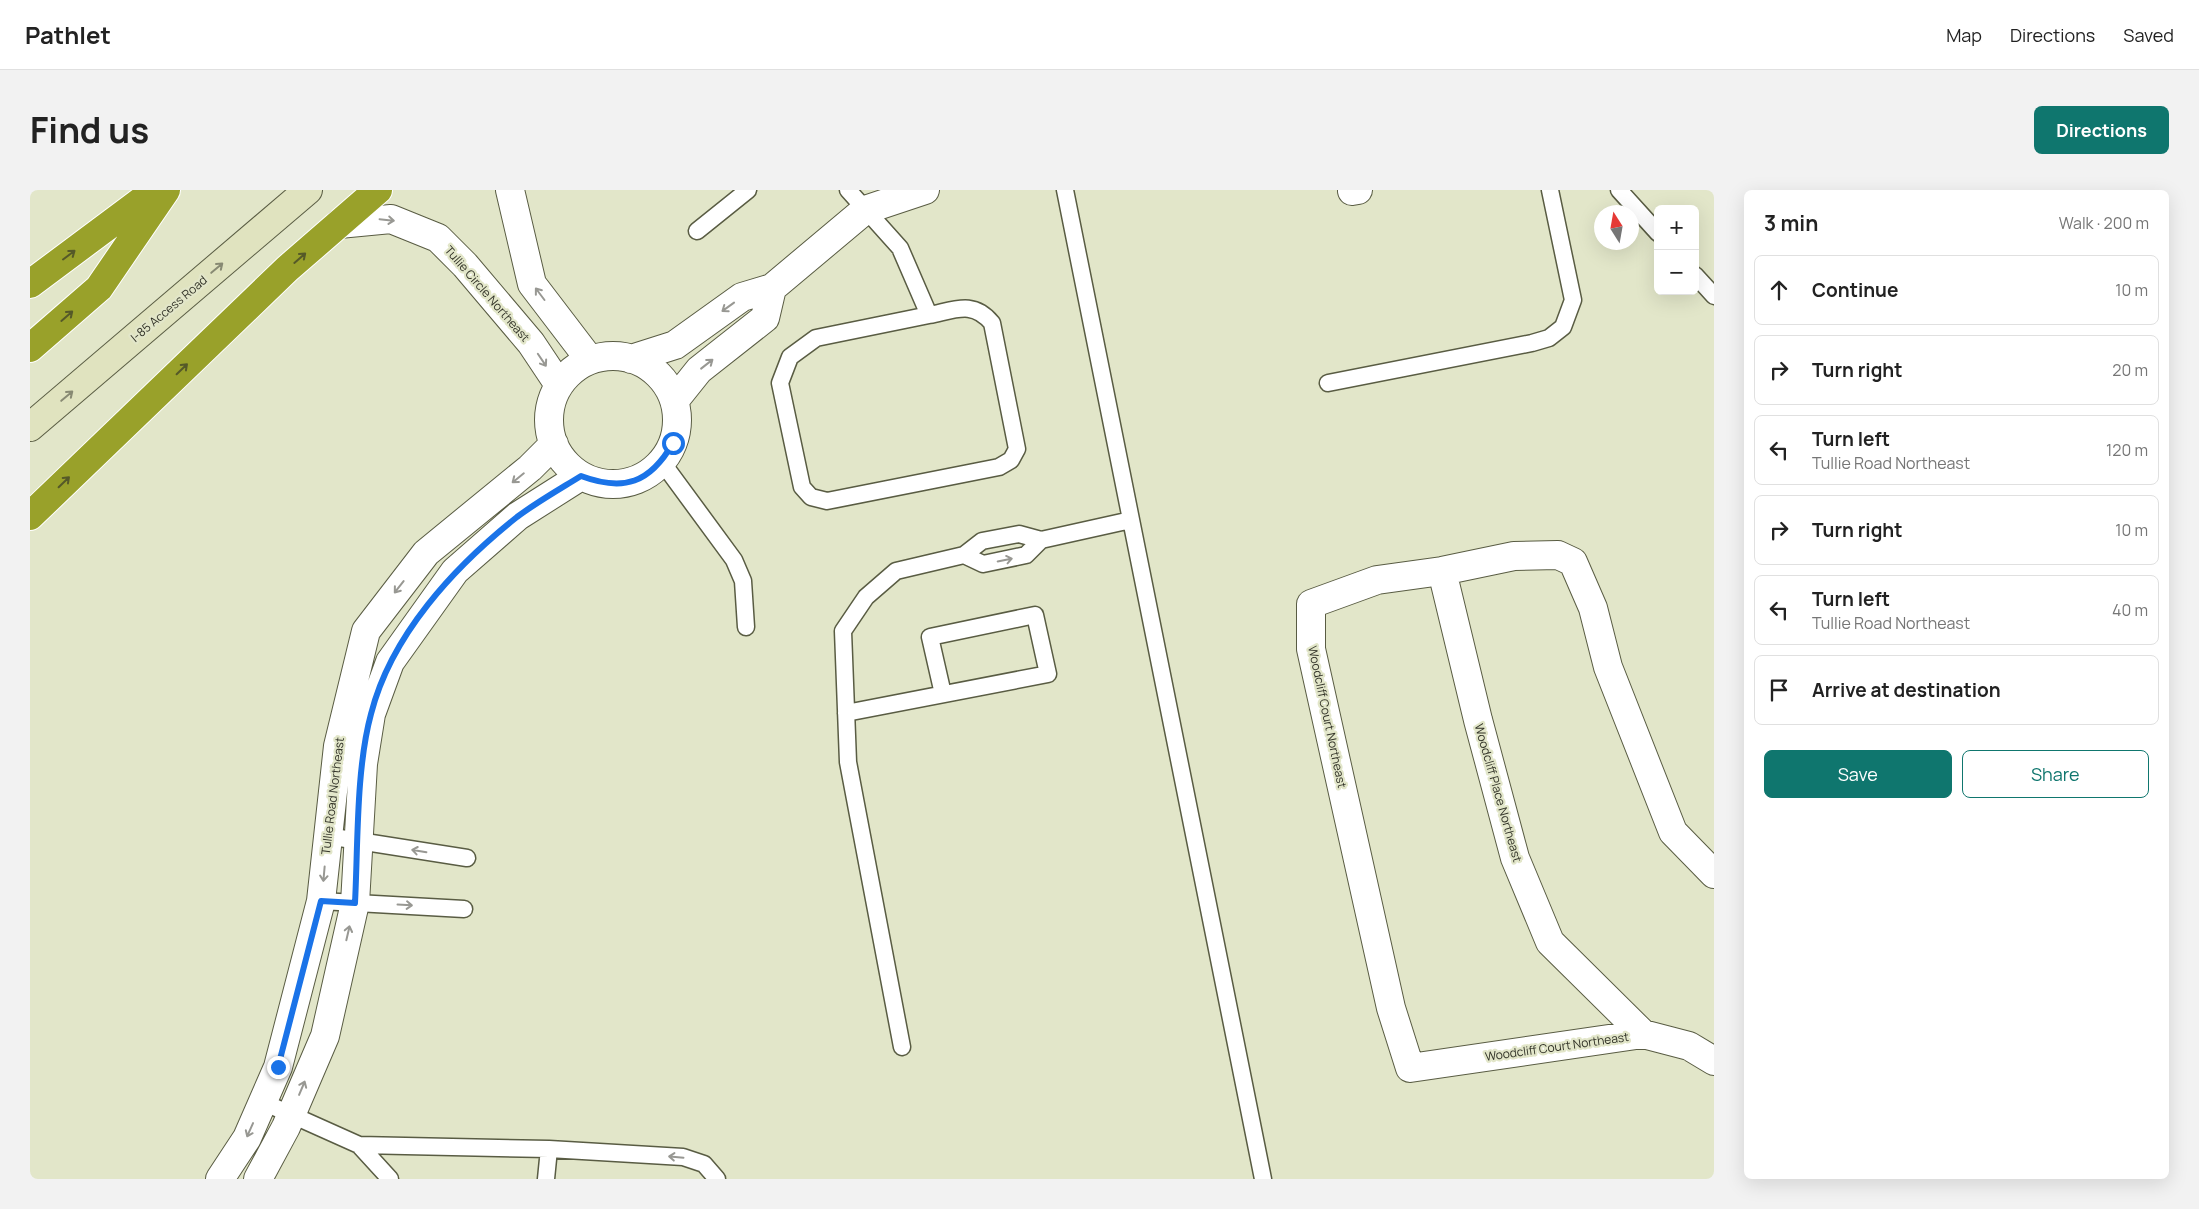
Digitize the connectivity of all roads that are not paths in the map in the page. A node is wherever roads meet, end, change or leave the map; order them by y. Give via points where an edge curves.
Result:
1 (156, 190) edge
2 (166, 190) edge
3 (308, 190) edge
4 (378, 190) edge
5 (510, 190) edge
6 (748, 190) edge
7 (925, 190) edge
8 (1065, 190) edge
9 (1550, 190) edge
10 (1619, 190) edge
11 (857, 200) edge
12 (339, 224) junction
13 (1654, 229) edge
14 (697, 231) dead end
15 (1699, 279) edge
16 (30, 284) edge
17 (772, 288) junction
18 (1714, 296) edge
19 (929, 314) junction
20 (30, 348) edge
21 (631, 359) junction
22 (590, 360) junction
23 (1328, 383) dead end
24 (559, 386) junction
25 (674, 400) junction
26 (30, 427) edge
27 (554, 444) junction
28 (662, 462) junction
29 (581, 476) junction
30 (30, 516) edge
31 (1131, 520) junction
32 (1041, 540) junction
33 (964, 555) junction
34 (1442, 571) junction
35 (746, 627) dead end
36 (943, 694) junction
37 (846, 713) junction
38 (327, 836) junction
39 (358, 841) junction
40 (468, 858) dead end
41 (1714, 874) edge
42 (321, 901) junction
43 (355, 903) junction
44 (464, 908) dead end
45 (1643, 1034) junction
46 (902, 1047) dead end
47 (1714, 1061) edge
48 (263, 1102) junction
49 (291, 1114) junction
50 (359, 1145) junction
51 (549, 1149) junction
52 (220, 1179) edge
53 (258, 1179) edge
54 (390, 1179) edge
55 (546, 1179) edge
56 (717, 1179) edge
57 (1263, 1179) edge

16 -> 1 highway
20 -> 2 highway via 99,288
26 -> 3 main road, I-85 Access Road
4 - 12 highway
22 -> 5 street via 532,284
6 - 14 lane
7 - 11 street
8 - 31 lane
9 - 23 lane via 1573,300 1563,327 1549,338 1532,343
10 - 13 lane
11 - 17 street
11 - 19 lane via 900,248
12 -> 24 street, Tullie Circle Northeast via 391,219 438,238 531,343
30 -> 12 highway via 287,269
15 - 18 lane
17 -> 21 street via 742,297 676,345
25 -> 17 street via 699,370 765,318
19 - 19 lane via 816,338 790,357 780,383 802,487 811,497 827,501 999,467 1010,460 1017,449 992,323 983,312 968,307
21 - 22 street via 610,356
21 - 25 street via 649,367 664,380
22 - 24 street via 573,370
24 - 27 street via 551,404 549,424
25 - 28 street via 678,422 673,443
27 - 29 street via 564,462
27 -> 38 street, Tullie Road Northeast via 530,468 426,553 366,631 338,746
28 - 29 street via 648,476 624,484 602,484
28 - 35 lane via 734,560 743,581
29 - 39 street, Tullie Road Northeast via 518,516 455,571 390,662 371,714 363,764
31 - 32 lane
31 - 57 lane
32 - 33 lane via 1019,534 982,541
33 -> 32 lane via 983,564 1009,559 1026,555
33 - 37 lane via 896,571 866,597 843,631
34 - 41 street, Woodcliff Court Northeast via 1514,556 1558,555 1573,562 1593,608 1608,667 1673,832
34 - 45 street, Woodcliff Place Northeast via 1515,858 1550,942
34 - 45 street, Woodcliff Court Northeast via 1377,580 1310,604 1311,649 1391,1008 1410,1068
36 - 36 lane via 1048,674 1035,615 930,637
36 - 37 lane
37 - 46 lane via 848,762
38 - 39 lane
38 -> 42 street, Tullie Road Northeast
40 -> 39 lane
39 - 43 street, Tullie Road Northeast
42 - 43 lane
42 - 48 street, Tullie Road Northeast via 278,1067
43 -> 44 lane
49 -> 43 street, Tullie Road Northeast via 325,1036
45 - 47 street, Woodcliff Court Northeast via 1689,1046
48 - 49 lane
48 -> 52 street, Tullie Road Northeast via 247,1138
49 - 50 lane
49 - 53 street, Tullie Road Northeast
50 - 51 lane
50 - 54 lane
51 - 55 lane
56 -> 51 lane via 704,1164 683,1157

